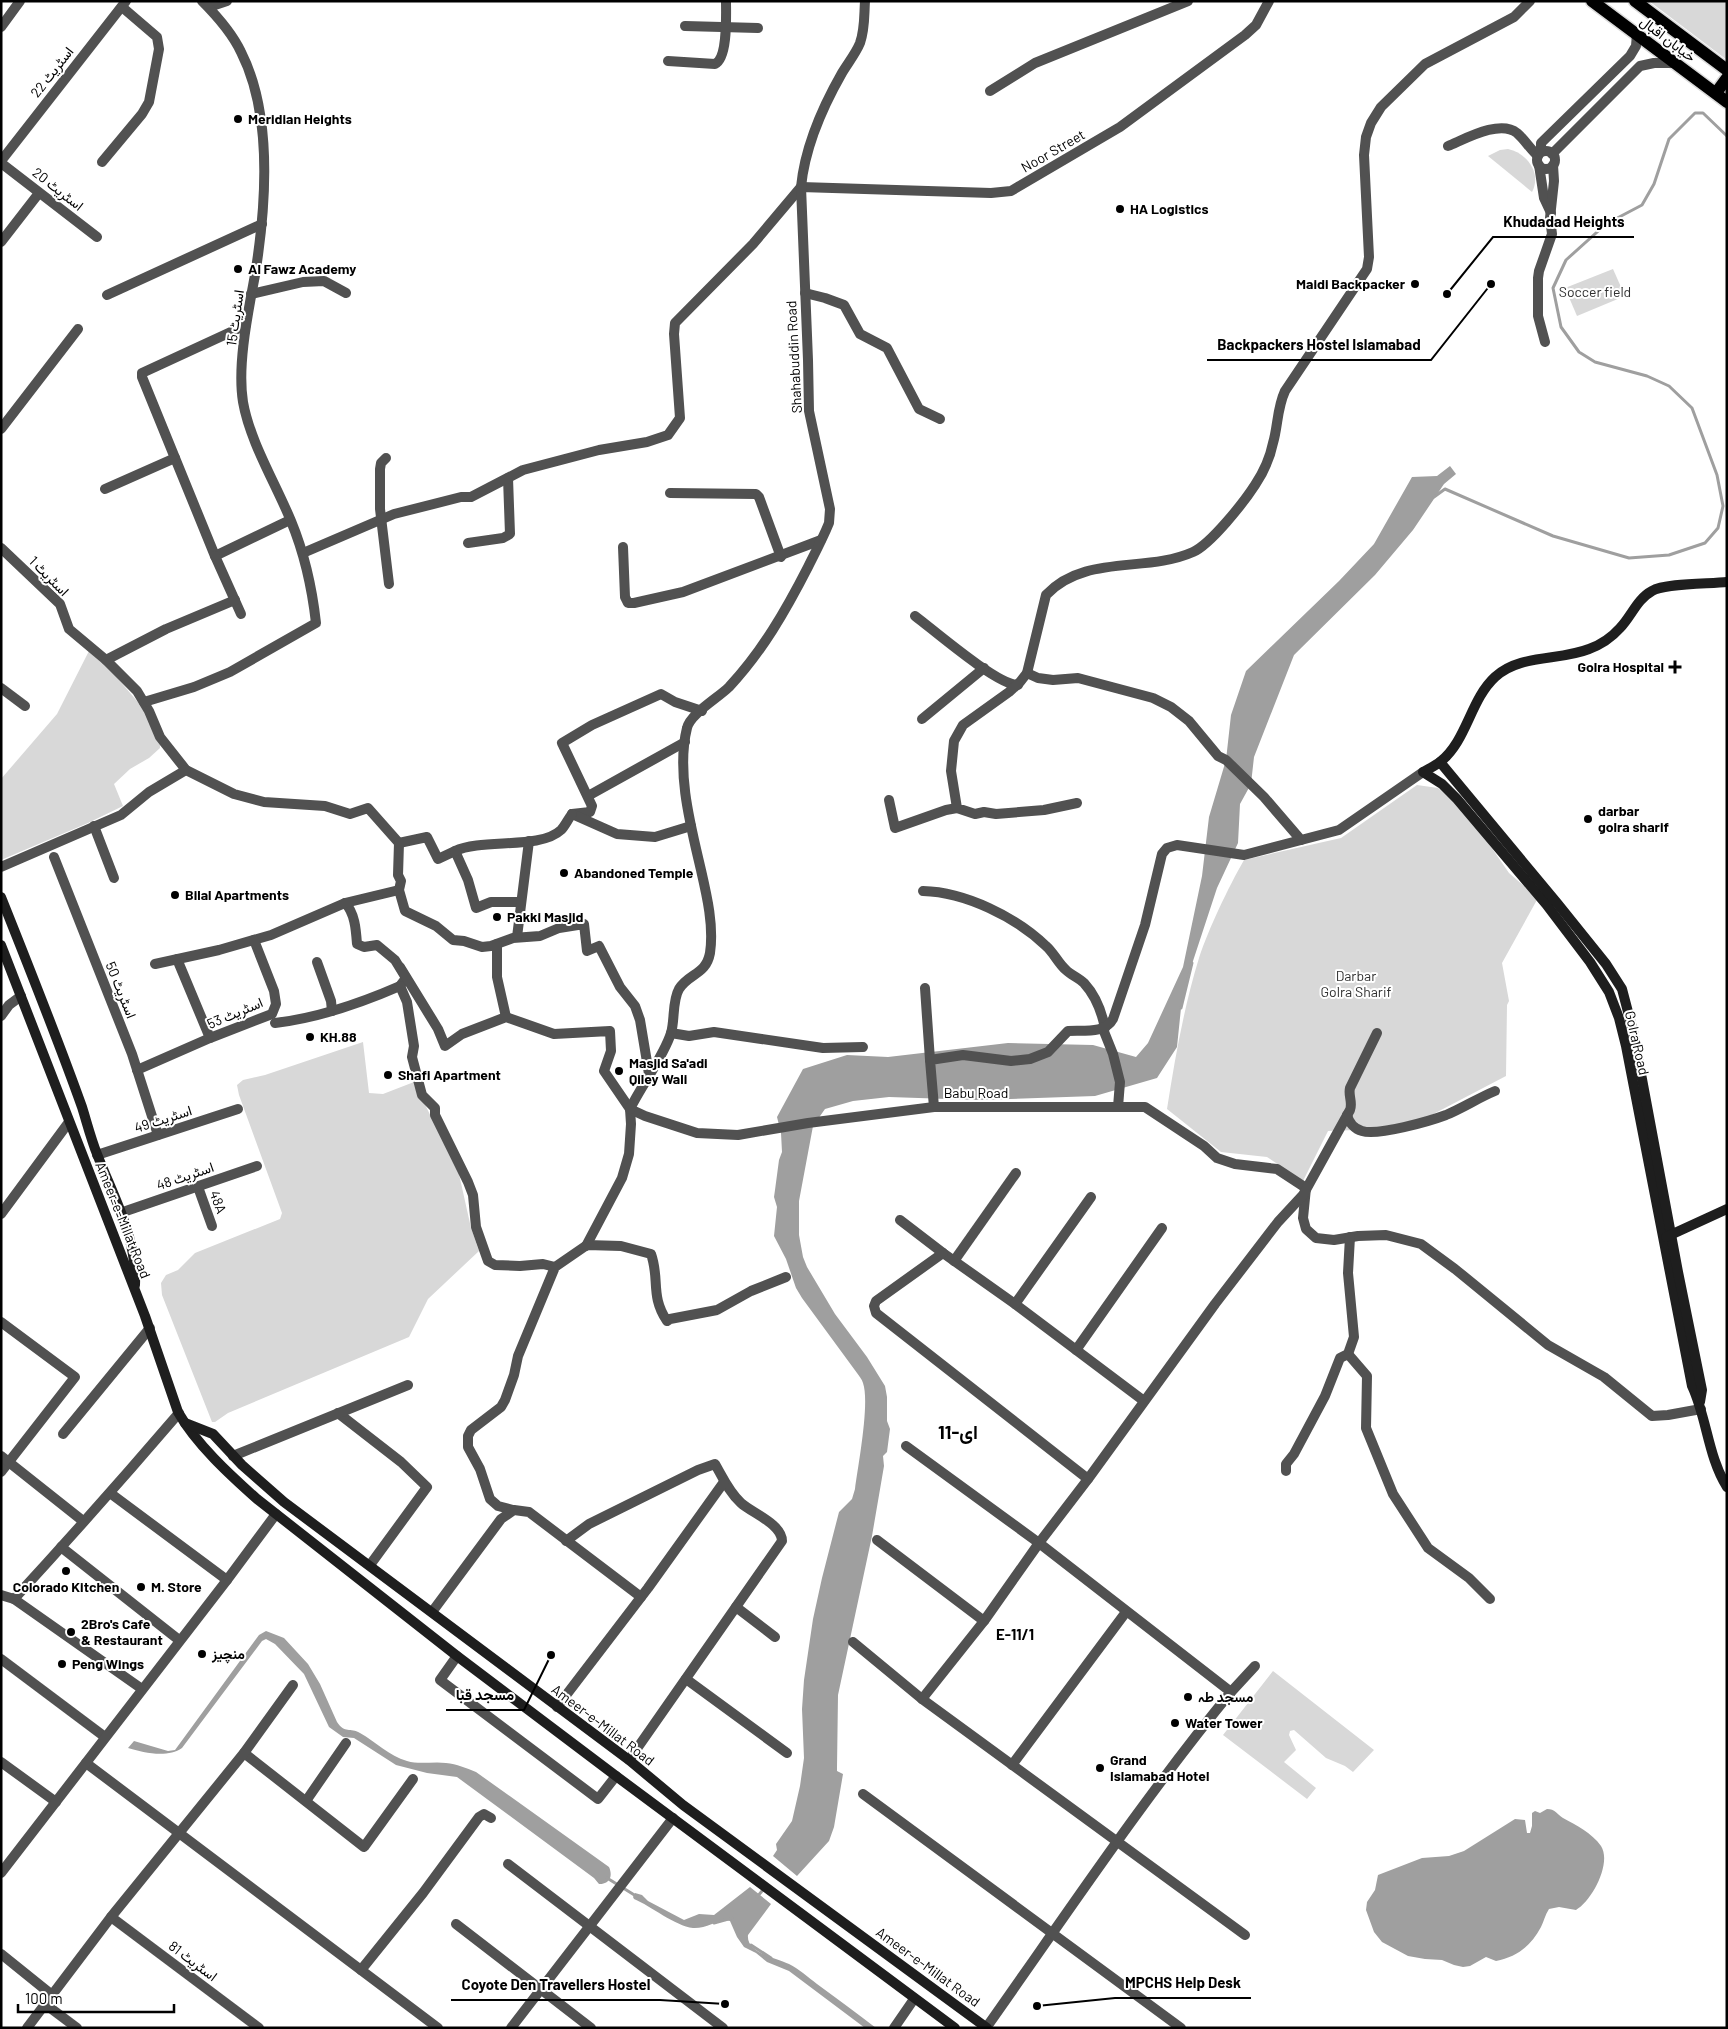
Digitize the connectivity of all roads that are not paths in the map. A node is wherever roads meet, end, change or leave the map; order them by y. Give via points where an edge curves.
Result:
1 (20, 1) edge
2 (227, 1) edge
3 (726, 1) edge
4 (865, 1) edge
5 (1188, 1) edge
6 (1269, 1) edge
7 (1530, 1) edge
8 (1592, 1) edge
9 (1635, 1) edge
10 (124, 4) edge
11 (206, 4) edge
12 (685, 26) dead end
13 (1, 27) edge
14 (726, 27) junction
15 (758, 28) dead end
16 (1637, 34) junction
17 (668, 61) dead end
18 (1674, 63) junction
19 (1727, 70) edge
20 (1727, 78) edge
21 (990, 91) dead end
22 (1716, 94) junction
23 (1727, 102) edge
24 (1448, 146) dead end
25 (1552, 154) junction
26 (1539, 158) junction
27 (1, 162) edge
28 (102, 162) dead end
29 (1553, 165) junction
30 (801, 187) junction
31 (39, 193) junction
32 (1551, 213) junction
33 (262, 224) junction
34 (98, 237) dead end
35 (1, 242) edge
36 (346, 293) dead end
37 (804, 293) junction
38 (251, 294) junction
39 (107, 296) dead end
40 (246, 325) junction
41 (78, 329) dead end
42 (1545, 342) dead end
43 (940, 419) dead end
44 (1, 429) edge
45 (175, 458) junction
46 (386, 458) dead end
47 (508, 478) junction
48 (105, 489) dead end
49 (670, 493) dead end
50 (290, 520) junction
51 (381, 521) junction
52 (821, 540) junction
53 (468, 543) dead end
54 (623, 547) dead end
55 (1, 548) edge
56 (303, 553) junction
57 (215, 556) junction
58 (781, 556) junction
59 (1727, 582) edge
60 (389, 584) dead end
61 (234, 600) junction
62 (241, 614) dead end
63 (915, 616) dead end
64 (106, 660) junction
65 (984, 668) junction
66 (1027, 673) junction
67 (1018, 685) junction
68 (1, 688) edge
69 (144, 702) junction
70 (25, 706) dead end
71 (702, 711) junction
72 (922, 719) dead end
73 (685, 742) junction
74 (1440, 762) junction
75 (186, 770) junction
76 (1423, 772) junction
77 (588, 796) junction
78 (889, 800) dead end
79 (1077, 803) dead end
80 (957, 808) junction
81 (572, 814) junction
82 (94, 826) junction
83 (691, 826) junction
84 (1301, 840) junction
85 (529, 841) junction
86 (399, 843) junction
87 (455, 851) junction
88 (54, 857) dead end
89 (1, 867) edge
90 (114, 878) dead end
91 (399, 890) junction
92 (923, 891) dead end
93 (1, 898) edge
94 (521, 902) junction
95 (345, 903) junction
96 (517, 937) junction
97 (254, 940) junction
98 (497, 944) junction
99 (1, 945) edge
100 (177, 960) junction
101 (316, 962) dead end
102 (155, 964) dead end
103 (400, 967) junction
104 (400, 986) junction
105 (925, 988) dead end
106 (38, 989) junction
107 (21, 996) junction
108 (332, 1011) junction
109 (1, 1016) edge
110 (506, 1017) junction
111 (275, 1023) dead end
112 (1104, 1028) junction
113 (671, 1033) junction
114 (1377, 1033) dead end
115 (210, 1038) junction
116 (862, 1047) dead end
117 (930, 1061) junction
118 (137, 1070) junction
119 (649, 1074) junction
120 (1495, 1091) dead end
121 (1118, 1106) junction
122 (934, 1107) junction
123 (238, 1109) dead end
124 (630, 1110) junction
125 (1347, 1115) junction
126 (69, 1122) junction
127 (158, 1135) junction
128 (97, 1155) junction
129 (257, 1166) dead end
130 (1016, 1173) dead end
131 (198, 1187) junction
132 (1306, 1188) junction
133 (1091, 1197) dead end
134 (1727, 1209) edge
135 (122, 1212) junction
136 (1, 1214) edge
137 (900, 1220) dead end
138 (212, 1226) dead end
139 (1162, 1228) dead end
140 (1668, 1237) junction
141 (1350, 1238) junction
142 (586, 1246) junction
143 (943, 1254) junction
144 (954, 1261) junction
145 (555, 1268) junction
146 (786, 1277) dead end
147 (135, 1289) junction
148 (1015, 1304) junction
149 (1, 1322) edge
150 (150, 1328) junction
151 (1076, 1350) junction
152 (1348, 1354) junction
153 (408, 1385) dead end
154 (1144, 1401) junction
155 (1700, 1405) junction
156 (338, 1414) junction
157 (182, 1418) junction
158 (62, 1434) dead end
159 (906, 1446) dead end
160 (234, 1456) junction
161 (5, 1459) edge
162 (1286, 1471) dead end
163 (1, 1472) edge
164 (1088, 1479) junction
165 (724, 1482) junction
166 (1727, 1488) edge
167 (110, 1493) junction
168 (284, 1502) junction
169 (513, 1510) junction
170 (276, 1514) junction
171 (83, 1522) junction
172 (877, 1540) dead end
173 (566, 1541) junction
174 (1039, 1543) junction
175 (61, 1547) junction
176 (370, 1565) junction
177 (227, 1580) junction
178 (1, 1595) edge
179 (641, 1597) junction
180 (14, 1599) junction
181 (1490, 1599) dead end
182 (736, 1607) junction
183 (432, 1612) junction
184 (1126, 1612) junction
185 (984, 1621) junction
186 (775, 1637) dead end
187 (179, 1640) junction
188 (469, 1641) junction
189 (853, 1642) dead end
190 (458, 1656) junction
191 (1, 1659) edge
192 (1255, 1666) dead end
193 (686, 1679) junction
194 (293, 1685) dead end
195 (142, 1689) junction
196 (1231, 1692) junction
197 (922, 1699) junction
198 (557, 1706) junction
199 (105, 1737) junction
200 (346, 1743) dead end
201 (244, 1752) junction
202 (787, 1753) dead end
203 (629, 1760) junction
204 (1, 1762) edge
205 (86, 1763) junction
206 (1012, 1765) junction
207 (616, 1776) junction
208 (413, 1779) dead end
209 (863, 1794) dead end
210 (306, 1801) junction
211 (56, 1802) junction
212 (683, 1805) junction
213 (491, 1818) dead end
214 (673, 1818) junction
215 (178, 1833) junction
216 (1117, 1841) junction
217 (508, 1864) dead end
218 (1, 1873) edge
219 (111, 1916) junction
220 (456, 1924) dead end
221 (589, 1927) junction
222 (1053, 1933) junction
223 (1245, 1936) dead end
224 (1, 1954) edge
225 (361, 1970) junction
226 (541, 1989) junction
227 (52, 1995) junction
228 (914, 1999) junction
229 (46, 2004) junction
230 (27, 2028) edge
231 (77, 2028) edge
232 (259, 2028) edge
233 (438, 2028) edge
234 (511, 2028) edge
235 (591, 2028) edge
236 (724, 2028) edge
237 (894, 2028) edge
238 (954, 2028) edge
239 (986, 2028) edge
240 (1181, 2028) edge

1 - 13 street
2 - 11 street
3 - 14 street
4 - 30 street, Shahabuddin Road via 859,44 842,72 809,143
5 - 21 street via 1035,63
6 - 30 street, Noor Street via 1256,25 1245,35 1120,127 1011,191
7 - 66 street via 1514,17 1425,64 1381,107 1371,123 1364,155 1367,269 1285,392 1280,403 1274,444 1265,468 1245,499 1221,529 1195,552 1166,561 1102,567 1055,585 1046,594
8 - 16 main road, خیابان اقبال
9 - 19 main road, خیابان اقبال
10 - 27 street, اسٹریٹ 22
10 - 28 street via 157,37 160,49 150,102
11 - 33 street, اسٹریٹ 15 via 242,52 256,96 265,166
12 - 14 street
14 - 15 street
14 - 17 street via 720,62
16 - 18 main road, خیابان اقبال
16 - 26 street via 1636,46 1630,56 1541,143
18 - 22 main road, خیابان اقبال
18 - 25 street via 1640,66
20 - 22 main road
22 - 23 main road, خیابان اقبال
24 - 26 street via 1505,127 1517,133
25 - 26 street via 1548,151
25 - 29 street
26 - 29 street via 1545,168
26 - 32 street via 1544,198
27 - 31 street, اسٹریٹ 20
29 - 32 street
30 - 37 street, Shahabuddin Road
30 - 47 street via 753,244 674,323 680,418 668,435 522,470
31 - 34 street, اسٹریٹ 20
31 - 35 street
32 - 42 street via 1551,238 1538,270 1538,316
33 - 38 street, اسٹریٹ 15
33 - 39 street
36 - 38 street via 324,281 302,282
37 - 43 street via 844,305 860,334 887,348 919,409
37 - 52 street, Shahabuddin Road via 808,411 830,509 829,523
38 - 40 street, اسٹریٹ 15
40 - 45 street via 142,373
40 - 50 street, اسٹریٹ 15 via 243,402 257,445
41 - 44 street
45 - 48 street
45 - 57 street
46 - 51 street via 380,469
47 - 51 street via 471,497 461,496 394,514
47 - 53 street via 510,534
49 - 58 street via 756,494
50 - 56 street, اسٹریٹ 15
50 - 57 street
51 - 56 street
51 - 60 street
52 - 58 street
52 - 71 street, Shahabuddin Road via 788,606 763,645 733,683
54 - 58 street via 625,597 628,603 634,604 683,592
55 - 64 street, اسٹریٹ 1 via 60,604 69,629
56 - 69 street, اسٹریٹ 15 via 316,623 230,672
57 - 61 street
59 - 74 main road via 1652,591 1605,641 1588,649 1508,668 1485,688 1455,744
61 - 62 street
61 - 64 street via 166,629
63 - 65 street
64 - 69 street, اسٹریٹ 1 via 137,690
65 - 67 street via 1008,683
65 - 72 street
66 - 67 street
66 - 84 street via 1046,679 1083,679 1153,698 1171,707 1189,720 1218,756 1271,804
67 - 80 street via 969,721 957,734 950,771
68 - 70 street
69 - 75 street, اسٹریٹ 1 via 160,737
71 - 73 street, Shahabuddin Road via 687,726
71 - 77 street via 660,694 562,743
73 - 77 street
73 - 83 street, Shahabuddin Road via 684,766
74 - 76 main road
74 - 140 main road, Golra Road via 1606,964 1622,989 1634,1031
75 - 82 street via 120,815
75 - 86 street via 234,794 264,802 325,806 350,814 368,808
76 - 84 street via 1339,830
76 - 140 main road, Golra Road via 1457,798 1546,904 1609,992 1626,1046
77 - 81 street via 592,806 590,812
78 - 80 street via 895,828
79 - 80 street via 996,814 975,814
81 - 83 street via 617,834 655,837
81 - 85 street via 561,830
82 - 89 street
82 - 90 street
83 - 113 street, Shahabuddin Road via 706,897 710,952 701,971 678,990
84 - 112 street via 1244,855 1176,845 1164,850 1140,940 1113,1019
85 - 87 street via 465,846
85 - 94 street
86 - 87 street via 427,837 438,859
86 - 91 street
87 - 94 street via 476,908 491,902
88 - 118 street, اسٹریٹ 50
91 - 95 street
91 - 98 street via 405,911 436,926 448,938 482,947
92 - 112 street via 976,902 1026,930 1045,945 1066,970 1084,983 1099,1008
93 - 106 main road, Ameer-e-Millat Road
94 - 96 street
95 - 97 street
95 - 103 street via 353,917 357,944 364,947 377,945
96 - 98 street
96 - 119 street via 540,936 559,928 584,924 587,951 599,946 620,987 635,1006
97 - 100 street
97 - 115 street, اسٹریٹ 53 via 274,991 275,1010
98 - 110 street via 498,977
99 - 107 main road, Ameer-e-Millat Road
100 - 102 street
100 - 115 street
101 - 108 street
103 - 104 street via 406,978
103 - 110 street via 445,1046 462,1034
104 - 108 street
104 - 145 street via 407,1002 414,1046 412,1057 422,1095 435,1108 435,1115 468,1182 485,1257 495,1265 543,1264
105 - 117 street
106 - 107 main road
106 - 128 main road, Ameer-e-Millat Road
107 - 109 street
107 - 126 main road, Ameer-e-Millat Road
108 - 111 street via 302,1020
110 - 124 street via 554,1034 610,1031 612,1052 604,1071
112 - 117 street via 1068,1031 1048,1052 1030,1059 1010,1061 963,1055
112 - 121 street via 1120,1082
113 - 116 street via 689,1036 714,1032 824,1048
113 - 119 street, Shahabuddin Road
114 - 125 street via 1348,1092 1352,1105
115 - 118 street, اسٹریٹ 53
117 - 122 street
118 - 127 street, اسٹریٹ 50
119 - 124 street, Shahabuddin Road
120 - 125 street via 1441,1116 1390,1129 1362,1131 1351,1124
121 - 122 street, Babu Road
121 - 132 street, Babu Road via 1145,1107 1217,1158 1249,1167 1277,1169
122 - 124 street, Babu Road via 738,1135 697,1133
123 - 127 street, اسٹریٹ 49
124 - 142 street via 627,1166
125 - 132 street
126 - 136 street
126 - 147 main road, Ameer-e-Millat Road
127 - 128 street, اسٹریٹ 49
128 - 135 main road, Ameer-e-Millat Road
129 - 131 street, اسٹریٹ 48
130 - 144 street
131 - 135 street, اسٹریٹ 48
131 - 138 street, 48A
132 - 141 street via 1303,1218 1306,1229 1316,1238
132 - 154 street
133 - 148 street
134 - 140 main road
135 - 147 main road, Ameer-e-Millat Road via 134,1253
137 - 143 street
139 - 151 street
140 - 155 main road, Golra Road via 1702,1390
141 - 152 street via 1348,1273 1354,1338
141 - 155 street via 1386,1235 1421,1244 1548,1345 1604,1378 1652,1416 1668,1415
142 - 145 street
142 - 146 street via 620,1246 651,1254 656,1271 658,1306 666,1321 717,1310
143 - 144 street
143 - 164 street via 876,1301 876,1312
144 - 148 street
145 - 169 street via 518,1356 505,1400 470,1430 468,1436 468,1447 490,1499 498,1506
147 - 150 main road
148 - 151 street
149 - 161 street via 75,1377
150 - 157 main road
150 - 158 street
151 - 154 street
152 - 162 street via 1340,1358 1325,1396 1286,1464
152 - 181 street via 1367,1376 1366,1428 1392,1494 1428,1548 1469,1578
153 - 156 street
154 - 164 street
155 - 166 main road, Golra Road via 1713,1454
156 - 160 street
156 - 176 street via 401,1462 427,1487
157 - 160 main road, Ameer-e-Millat Road via 212,1434
157 - 167 street
157 - 170 main road via 230,1474
159 - 174 street
160 - 168 main road, Ameer-e-Millat Road
161 - 163 street
161 - 171 street
164 - 174 street
165 - 173 street via 715,1464 698,1470 589,1524
165 - 179 street
165 - 182 street via 741,1503 773,1525 782,1537
167 - 171 street
167 - 177 street
168 - 170 main road
168 - 176 main road, Ameer-e-Millat Road
169 - 173 street via 529,1512
169 - 183 street via 501,1519
170 - 177 street
170 - 190 main road
171 - 175 street
172 - 185 street
173 - 179 street
174 - 184 street
174 - 185 street
175 - 180 street
175 - 187 street
176 - 183 main road, Ameer-e-Millat Road
177 - 187 street
178 - 180 street
179 - 198 street
180 - 195 street
182 - 186 street
182 - 193 street
183 - 188 main road, Ameer-e-Millat Road
184 - 196 street
184 - 206 street
185 - 197 street
187 - 195 street
188 - 190 main road
188 - 198 main road, Ameer-e-Millat Road
189 - 197 street
190 - 207 main road
190 - 207 street via 440,1680 598,1799
191 - 199 street
192 - 196 street
193 - 202 street
193 - 203 street
194 - 201 street
195 - 199 street
196 - 216 street
197 - 206 street
198 - 203 main road, Ameer-e-Millat Road
199 - 205 street
200 - 210 street
201 - 210 street
201 - 215 street
203 - 212 main road, Ameer-e-Millat Road
204 - 211 street
205 - 211 street
205 - 215 street
206 - 216 street
207 - 214 main road
208 - 210 street via 364,1847
209 - 222 street
211 - 218 street
212 - 214 main road
212 - 239 main road, Ameer-e-Millat Road
213 - 225 street via 484,1814 479,1818
214 - 221 street
214 - 228 main road
215 - 219 street
215 - 225 street
216 - 222 street
216 - 223 street
217 - 221 street
219 - 227 street
219 - 232 street, اسٹریٹ 81
220 - 226 street
221 - 226 street
221 - 236 street
222 - 239 street
222 - 240 street
224 - 227 street
225 - 233 street
226 - 234 street
226 - 235 street
227 - 229 street
228 - 237 street
228 - 238 main road
229 - 230 street
229 - 231 street

